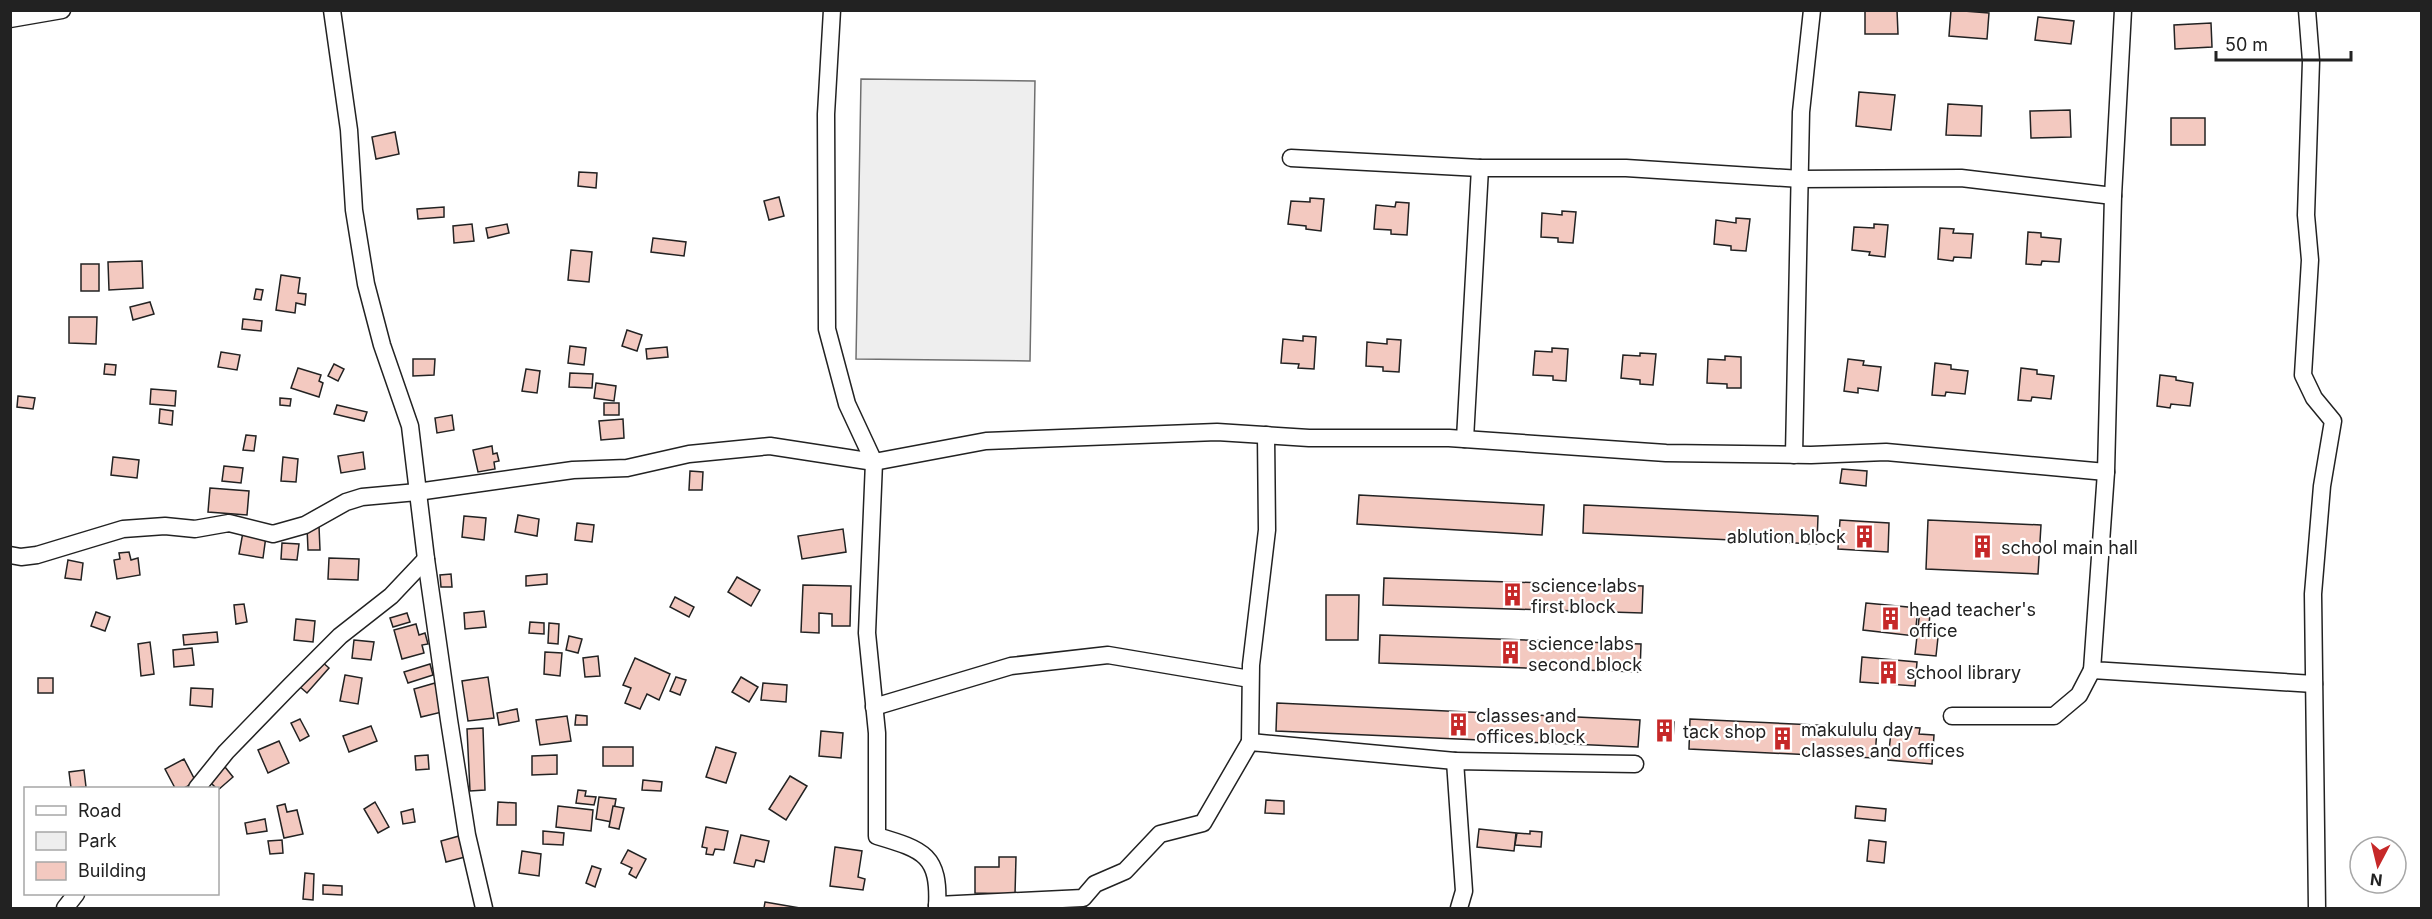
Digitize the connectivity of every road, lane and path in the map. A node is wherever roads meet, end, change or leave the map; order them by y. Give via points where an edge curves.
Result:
1 (62, 10) edge
2 (332, 10) edge
3 (832, 10) edge
4 (1812, 10) edge
5 (2122, 10) edge
6 (2307, 10) edge
7 (10, 19) edge
8 (1291, 158) dead end
9 (1479, 168) junction
10 (1801, 179) junction
11 (2113, 196) junction
12 (1266, 435) junction
13 (1465, 439) junction
14 (1794, 455) junction
15 (874, 462) junction
16 (2106, 472) junction
17 (417, 492) junction
18 (10, 555) edge
19 (426, 559) junction
20 (2092, 670) junction
21 (1251, 679) junction
22 (2314, 684) junction
23 (874, 707) junction
24 (1952, 716) dead end
25 (1250, 742) junction
26 (1455, 760) junction
27 (1635, 764) dead end
28 (199, 787) edge
29 (75, 895) edge
30 (937, 907) edge
31 (65, 909) edge
32 (484, 909) edge
33 (1459, 909) edge
34 (2317, 909) edge

1 - 7 street
2 - 17 street via 366,284 410,426
3 - 15 street via 826,114 827,329 847,404
4 - 10 street via 1801,112
5 - 11 street
6 - 22 street via 2311,61 2306,215 2310,260 2303,375 2314,398 2333,421 2322,486 2313,594
8 - 9 street
9 - 10 street via 1626,168
9 - 13 street
10 - 11 street via 1961,178
10 - 14 street
11 - 16 street
12 - 13 street
12 - 15 street via 1217,432 986,441
12 - 21 street via 1267,530
13 - 14 street via 1666,453
14 - 16 street via 1886,452
15 - 17 street via 770,446 689,454 627,468 573,470
15 - 23 street via 867,633
16 - 20 street
17 - 18 street via 362,496 305,525 273,534 229,523 195,529 123,529 37,555
17 - 19 street
19 - 28 street via 391,596 340,636 299,677 226,752
19 - 32 street via 467,834
20 - 22 street
20 - 24 street via 2079,695 2055,716
21 - 23 street via 1108,655 1011,666
21 - 25 street
22 - 34 street
23 - 30 street via 877,836 908,845 927,857 937,875
25 - 26 street
25 - 30 street via 1203,823 1160,834 1125,871 1095,884 1083,898
26 - 27 street
26 - 33 street via 1464,891
29 - 31 street

